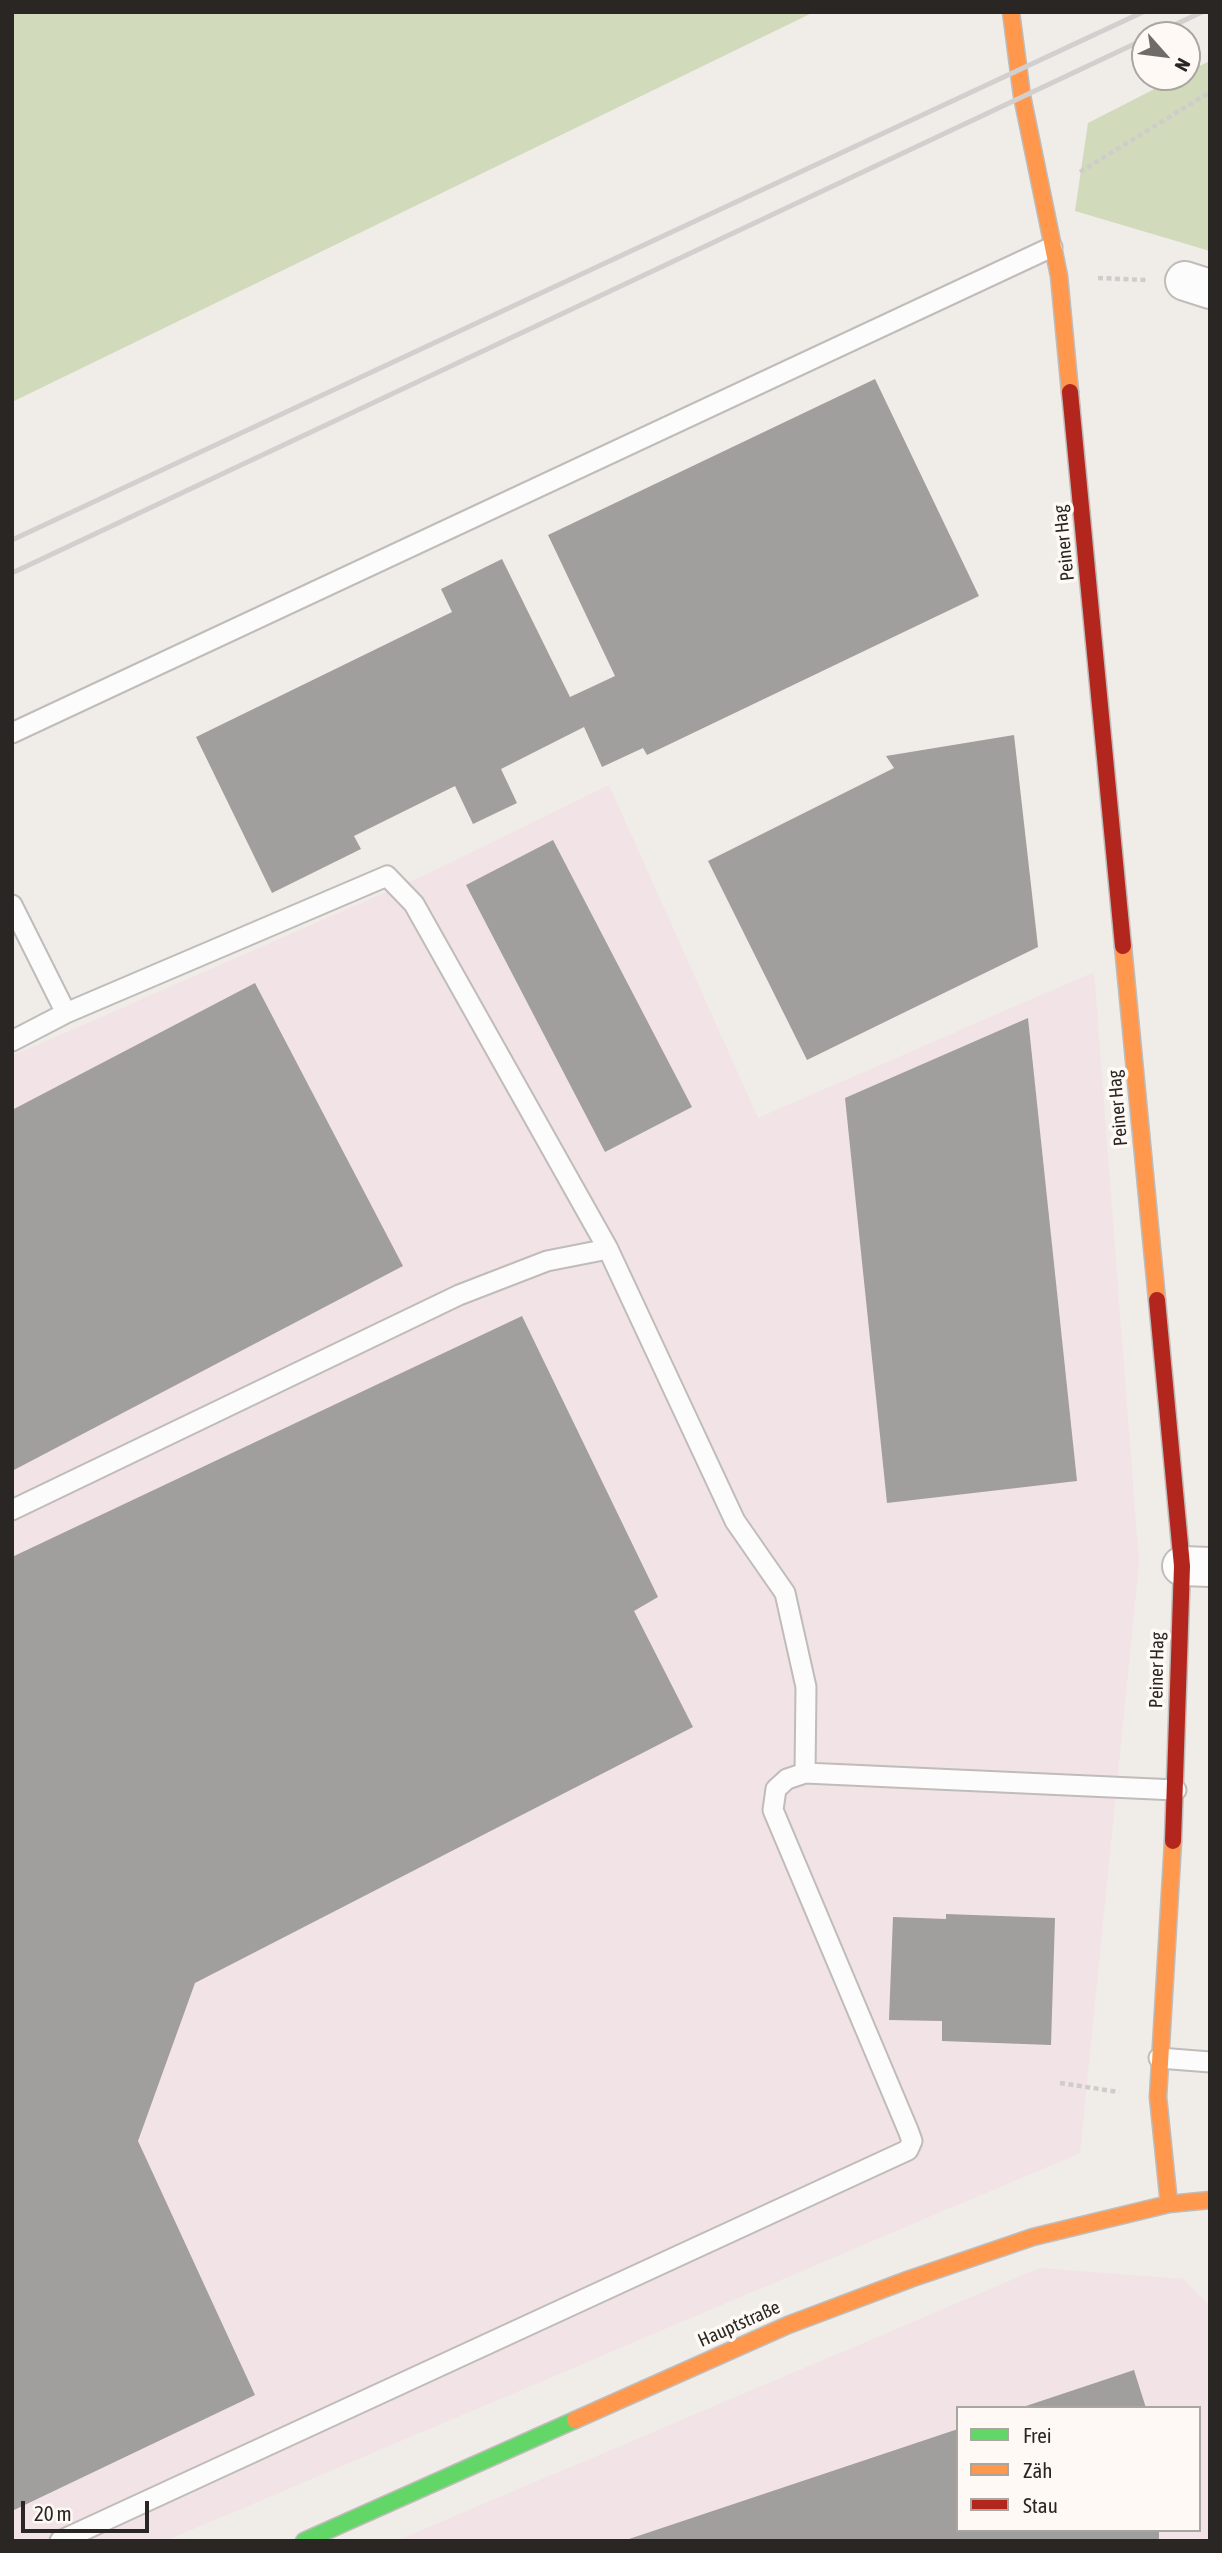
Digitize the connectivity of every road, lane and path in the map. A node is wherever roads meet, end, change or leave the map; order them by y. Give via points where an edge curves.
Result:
1 (1012, 12) edge
2 (1210, 92) edge
3 (1040, 197) junction
4 (1052, 247) junction
5 (1059, 276) junction
6 (1198, 285) edge
7 (12, 733) edge
8 (12, 905) edge
9 (66, 1013) junction
10 (12, 1041) edge
11 (608, 1249) junction
12 (12, 1510) edge
13 (1196, 1566) edge
14 (805, 1773) junction
15 (1177, 1790) junction
16 (1159, 2058) junction
17 (1210, 2062) edge
18 (1060, 2083) dead end
19 (1158, 2097) junction
20 (1210, 2200) edge
21 (1169, 2204) junction
22 (60, 2541) edge
23 (304, 2541) edge

1 - 3 street, Peiner Hag
2 - 3 path
3 - 4 street, Peiner Hag
4 - 5 street, Peiner Hag
4 - 7 lane
5 - 6 path
5 - 13 street, Peiner Hag
8 - 9 lane
9 - 10 lane
9 - 11 lane via 387,876 414,904
11 - 12 lane via 547,1261 459,1295
11 - 14 lane via 735,1521 785,1593 806,1687
13 - 15 street, Peiner Hag
14 - 15 lane
14 - 22 lane via 776,1789 773,1811 908,2130 912,2141 908,2150
15 - 16 street, Peiner Hag
16 - 17 lane
16 - 19 street, Peiner Hag
18 - 19 path
19 - 21 street, Peiner Hag
20 - 21 street, Hauptstraße
21 - 23 street, Hauptstraße via 1033,2237 910,2278 788,2326

